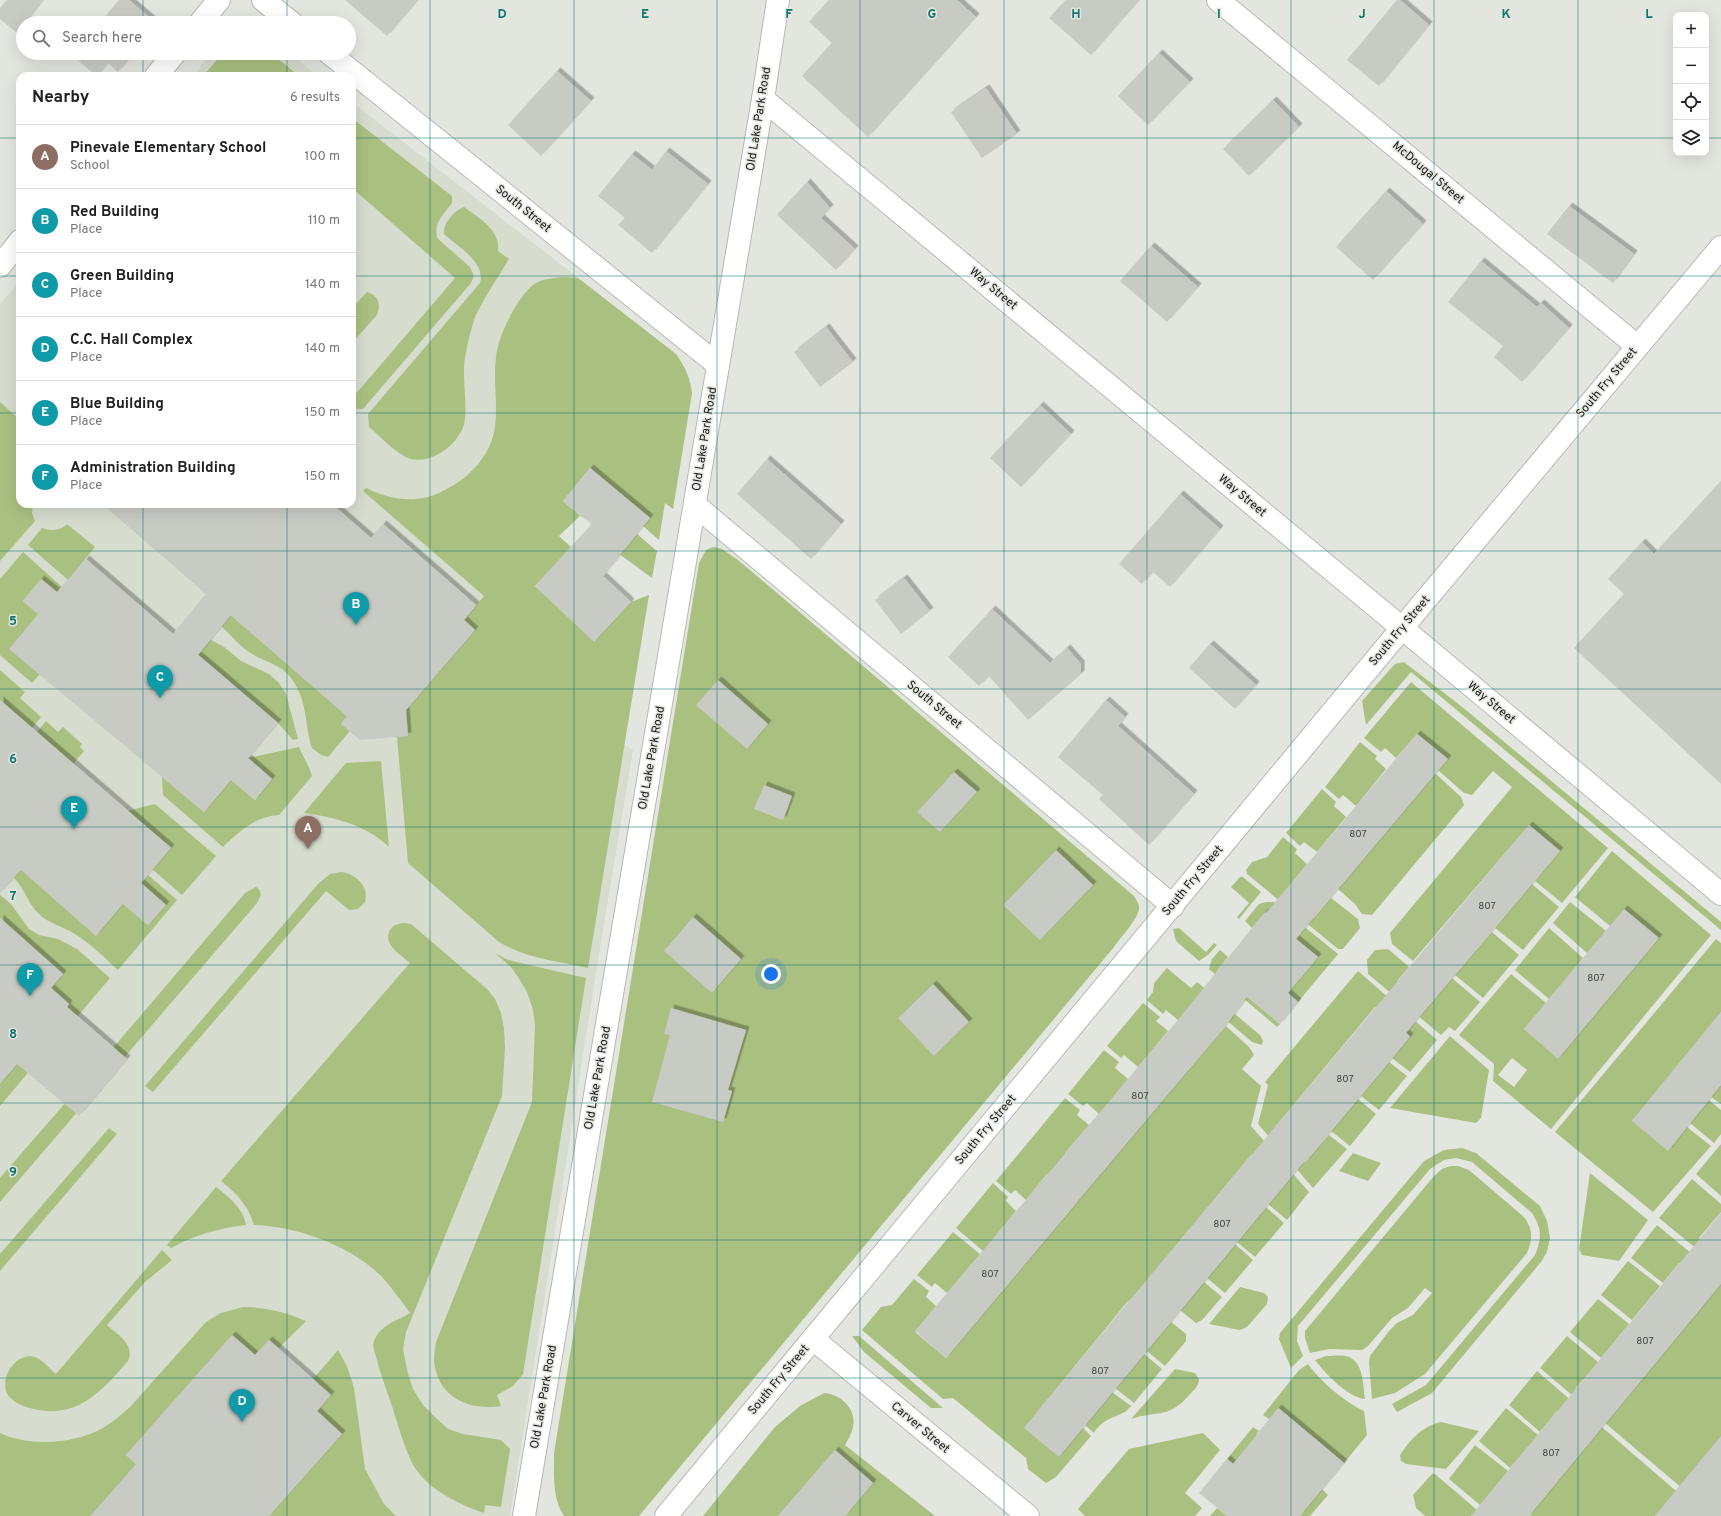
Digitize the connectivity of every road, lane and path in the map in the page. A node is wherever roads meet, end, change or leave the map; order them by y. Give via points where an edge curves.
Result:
1 (219, 0) edge
2 (263, 0) edge
3 (778, 0) edge
4 (1218, 0) edge
5 (206, 16) edge
6 (283, 16) edge
7 (169, 60) edge
8 (338, 60) edge
9 (159, 72) edge
10 (353, 72) edge
11 (356, 75) edge
12 (762, 99) junction
13 (16, 247) edge
14 (1721, 247) edge
15 (0, 266) edge
16 (1638, 346) junction
17 (718, 365) junction
18 (694, 505) junction
19 (1402, 628) junction
20 (1721, 894) edge
21 (1172, 906) junction
22 (813, 1339) junction
23 (524, 1516) edge
24 (666, 1516) edge
25 (1028, 1516) edge

1 - 5 street
2 - 6 street
3 - 12 street, Old Lake Park Road
4 - 16 street, McDougal Street
7 - 9 street
8 - 10 street, South Street
11 - 17 street, South Street
12 - 17 street, Old Lake Park Road
12 - 19 street, Way Street
13 - 15 street
14 - 16 street, South Fry Street
16 - 19 street, South Fry Street
17 - 18 street, Old Lake Park Road
18 - 21 street, South Street
18 - 23 street, Old Lake Park Road
19 - 20 street, Way Street
19 - 21 street, South Fry Street
21 - 22 street, South Fry Street
22 - 24 street, South Fry Street
22 - 25 street, Carver Street

